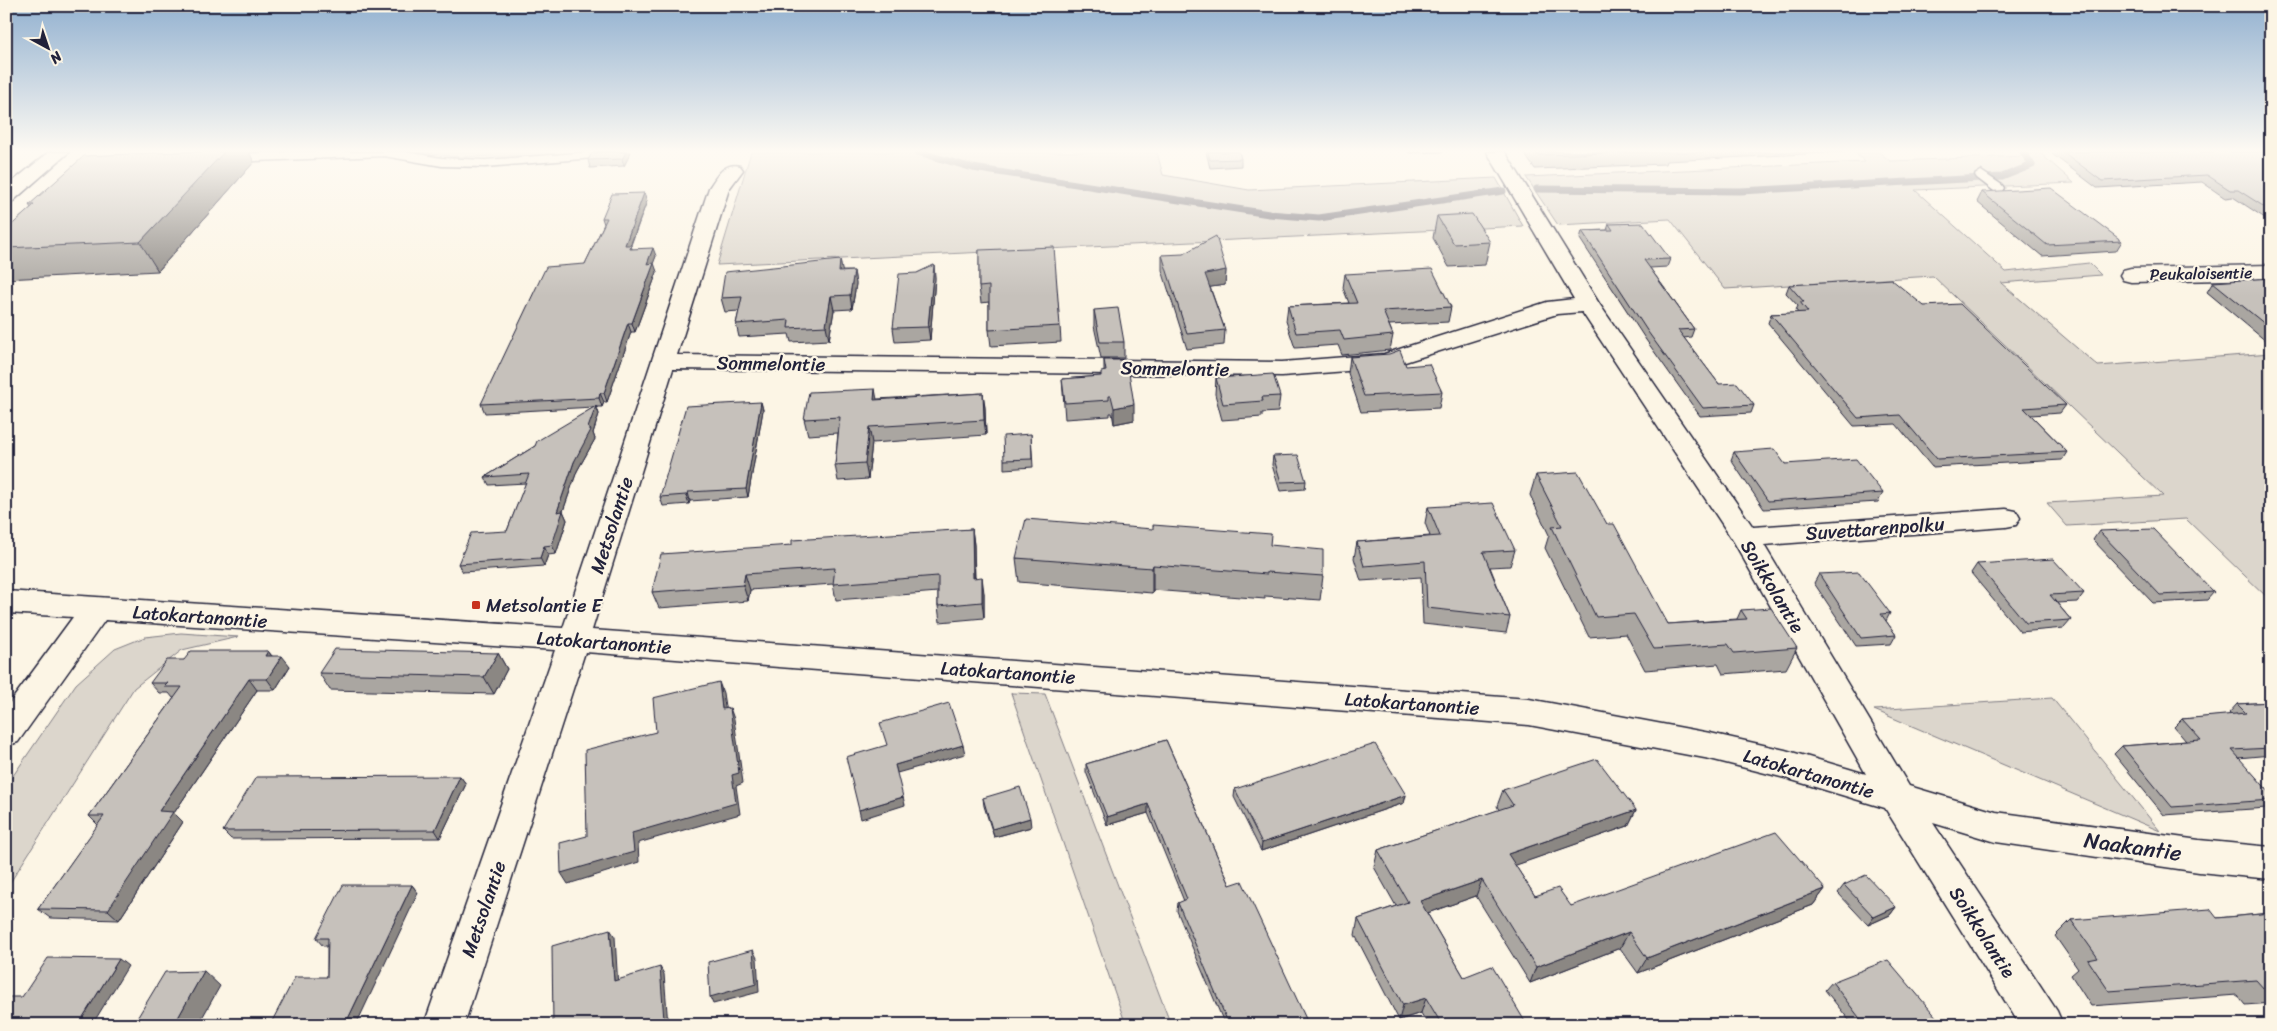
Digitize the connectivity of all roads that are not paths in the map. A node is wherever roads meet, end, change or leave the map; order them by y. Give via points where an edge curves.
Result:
1 (715, 200) edge
2 (1525, 200) edge
3 (2271, 272) edge
4 (2132, 274) dead end
5 (1589, 305) junction
6 (663, 362) junction
7 (2006, 518) dead end
8 (1745, 537) junction
9 (6, 602) edge
10 (96, 609) junction
11 (574, 640) junction
12 (6, 733) edge
13 (1898, 799) junction
14 (1996, 827) joint
15 (2271, 863) edge
16 (444, 1025) edge
17 (2043, 1025) edge

1 - 6 street, Metsolantie
2 - 5 street, Soikkolantie
3 - 4 street, Peukaloisentie
5 - 6 street, Sommelontie via 1555,307 1386,361 1282,369
5 - 8 street, Soikkolantie
6 - 11 street, Metsolantie
7 - 8 street, Suvettarenpolku
8 - 13 street, Soikkolantie
9 - 10 street, Latokartanontie
10 - 11 street, Latokartanontie
10 - 12 street
11 - 13 street, Latokartanontie via 1529,712 1710,746 1785,764
11 - 16 street, Metsolantie
13 - 14 street, Latokartanontie
13 - 17 street, Soikkolantie
14 - 15 street, Naakantie

